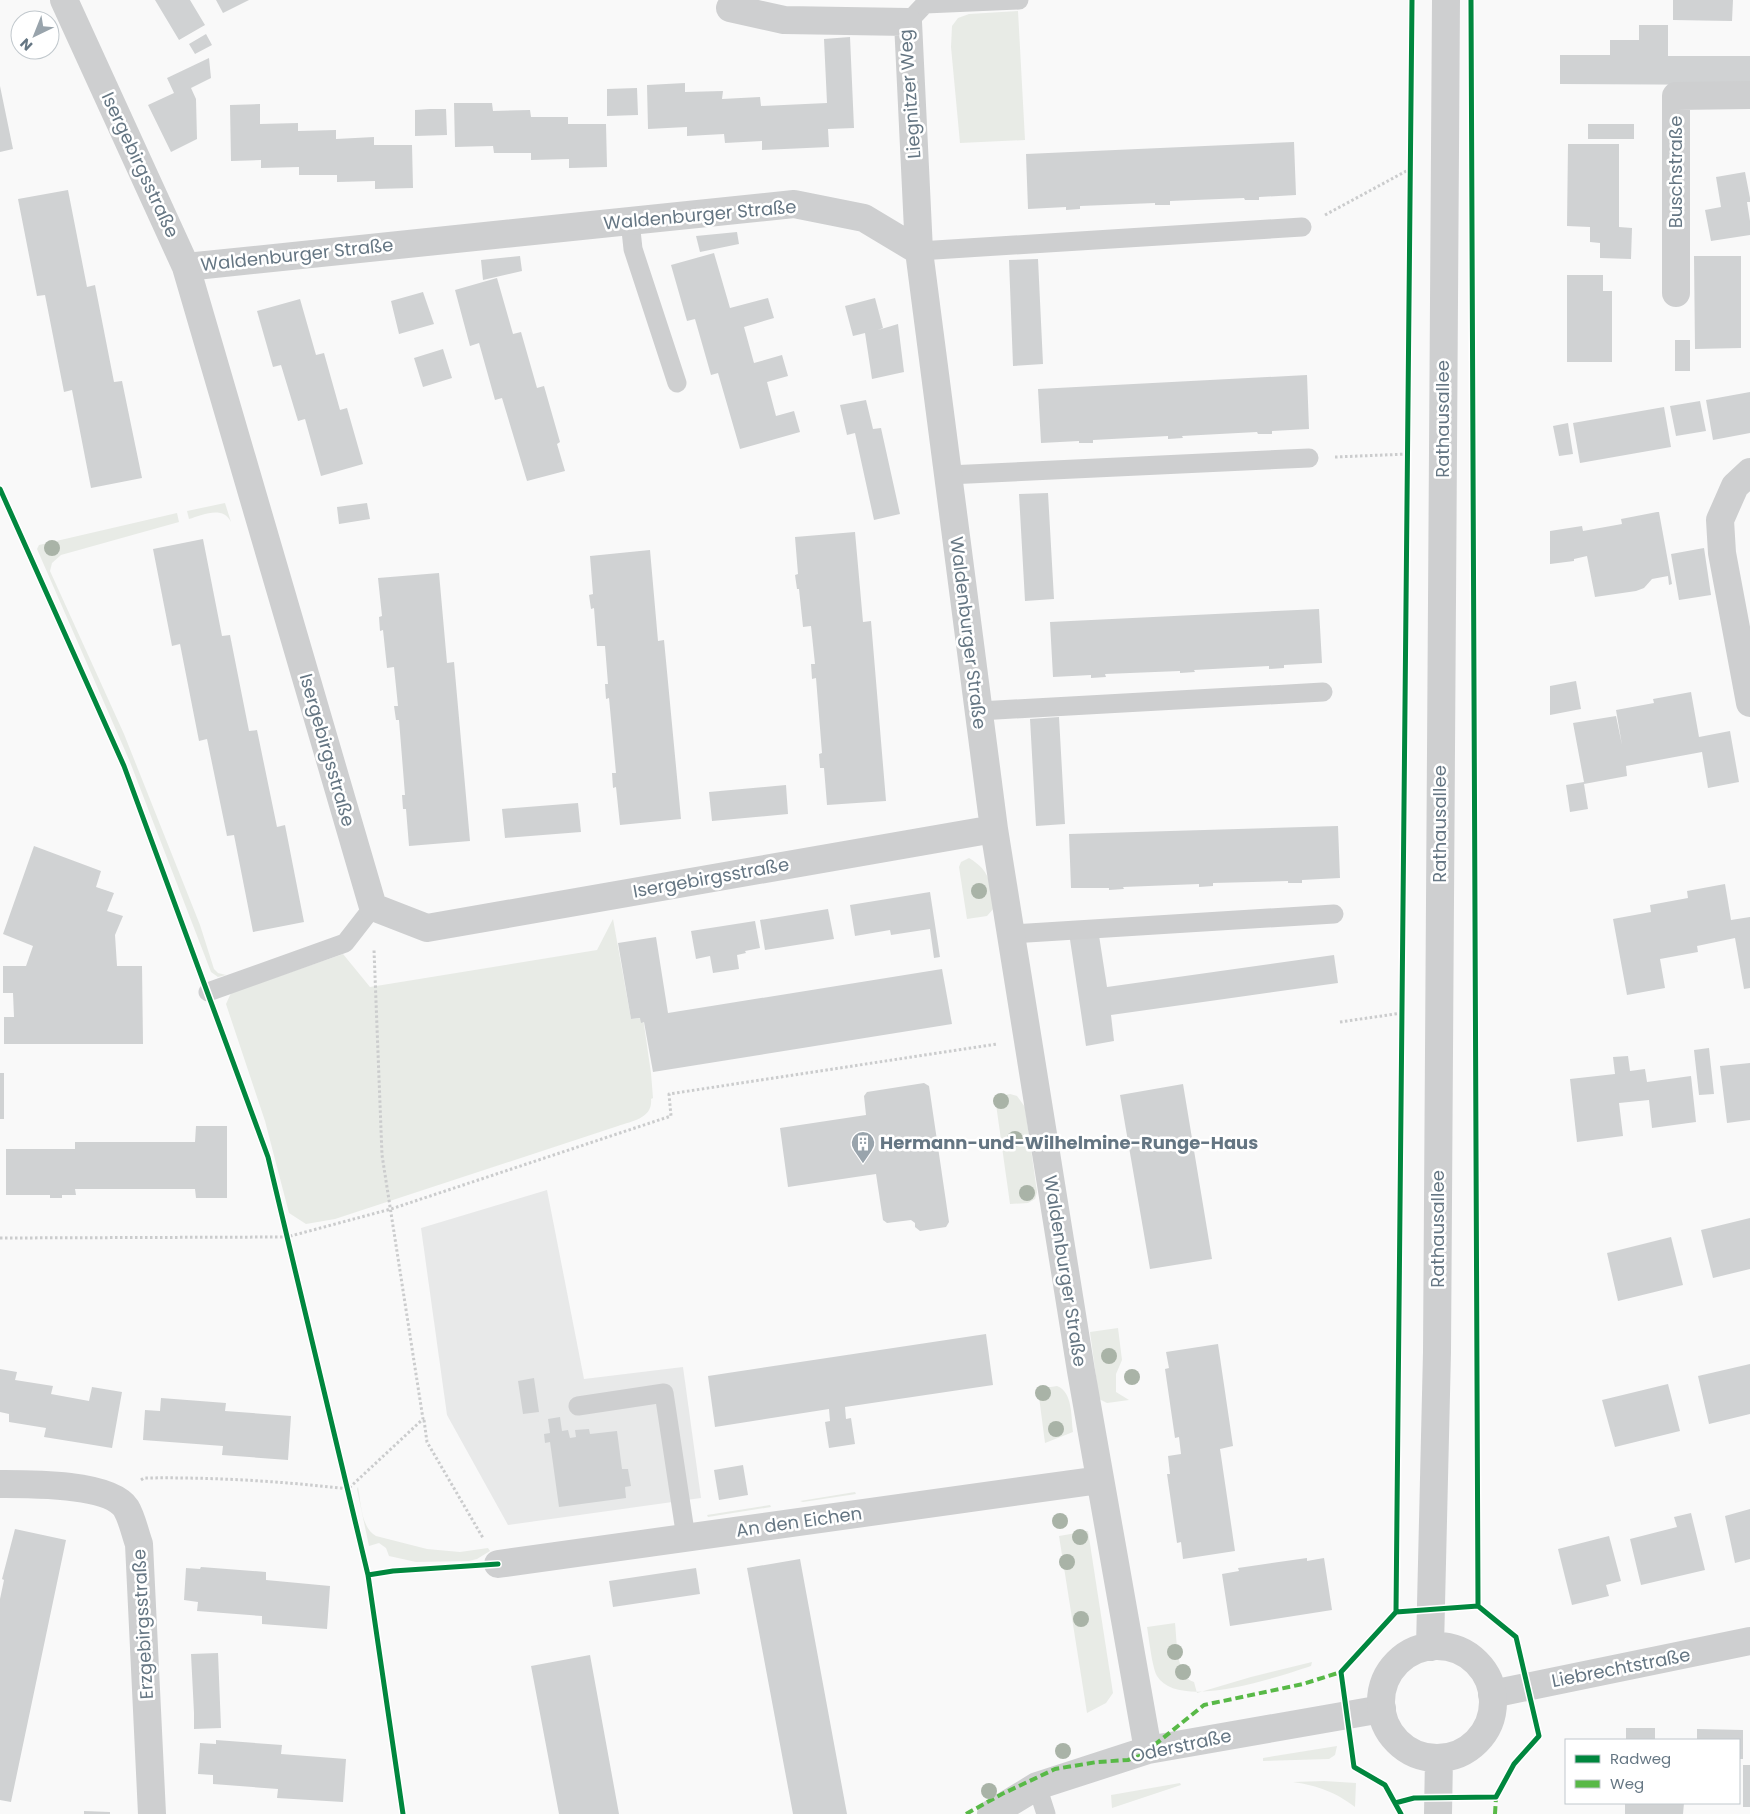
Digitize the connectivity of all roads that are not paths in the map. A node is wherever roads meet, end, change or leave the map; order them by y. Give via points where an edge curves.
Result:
1 (64, 0) edge
2 (1019, 0) edge
3 (1446, 0) edge
4 (730, 8) dead end
5 (908, 22) junction
6 (1750, 95) edge
7 (630, 221) junction
8 (1302, 227) road end
9 (919, 252) junction
10 (186, 267) junction
11 (1676, 293) dead end
12 (678, 383) dead end
13 (1309, 458) road end
14 (1750, 472) edge
15 (948, 474) junction
16 (1322, 692) dead end
17 (1750, 703) edge
18 (978, 711) junction
19 (994, 830) junction
20 (372, 907) junction
21 (1334, 914) dead end
22 (1011, 934) junction
23 (208, 992) dead end
24 (578, 1406) dead end
25 (1100, 1480) junction
26 (0, 1484) edge
27 (686, 1538) junction
28 (498, 1564) road end
29 (1750, 1641) edge
30 (1430, 1647) junction
31 (1492, 1694) junction
32 (1382, 1709) junction
33 (1148, 1750) junction
34 (1438, 1758) junction
35 (1037, 1786) junction
36 (152, 1814) edge
37 (991, 1814) edge
38 (1046, 1814) edge
39 (1438, 1814) edge

1 - 10 street, Isergebirgsstraße
2 - 5 lane via 926,4
3 - 30 street, Rathausallee via 1437,1342
4 - 5 street, Liegnitzer Weg via 784,20
5 - 9 street, Liegnitzer Weg
6 - 11 street, Buschstraße via 1676,96
7 - 9 street, Waldenburger Straße via 794,204 864,218
7 - 10 street, Waldenburger Straße
7 - 12 lane via 633,249
8 - 9 lane
9 - 15 street, Waldenburger Straße
10 - 20 street, Isergebirgsstraße
13 - 15 lane
14 - 17 street via 1735,486 1720,520 1722,553
15 - 18 street, Waldenburger Straße
16 - 18 lane
18 - 19 street, Waldenburger Straße
19 - 20 street, Isergebirgsstraße via 427,928
19 - 22 street, Waldenburger Straße
20 - 23 lane via 345,943
21 - 22 lane
22 - 25 street, Waldenburger Straße
24 - 27 lane via 664,1392
25 - 27 street, An den Eichen
25 - 33 street, Waldenburger Straße
26 - 36 street, Erzgebirgsstraße via 52,1485 108,1494 126,1507 139,1544
27 - 28 street, An den Eichen
29 - 31 street, Liebrechtstraße
30 - 31 street via 1444,1647 1471,1658 1488,1680
30 - 32 street via 1410,1654 1393,1668 1383,1688
31 - 34 street via 1493,1707 1484,1733 1465,1751
32 - 33 street, Oderstraße
32 - 34 street via 1386,1725 1395,1739 1408,1750
33 - 35 street, Oderstraße
34 - 39 street
35 - 37 street, Oderstraße
35 - 38 lane

